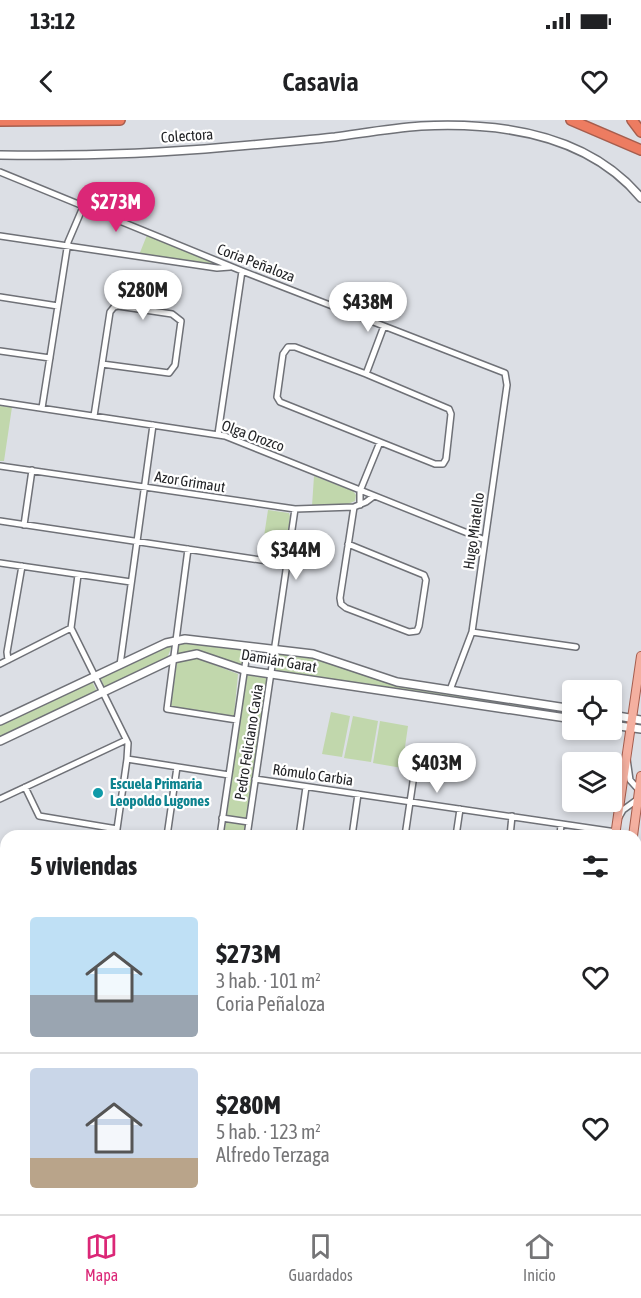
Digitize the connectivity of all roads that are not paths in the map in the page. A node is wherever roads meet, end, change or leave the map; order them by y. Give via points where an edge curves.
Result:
1 (120, 120) edge
2 (571, 120) edge
3 (632, 120) edge
4 (0, 121) edge
5 (641, 132) edge
6 (641, 150) edge
7 (0, 155) edge
8 (0, 172) edge
9 (641, 198) edge
10 (82, 207) junction
11 (0, 236) edge
12 (67, 247) junction
13 (231, 267) junction
14 (242, 271) junction
15 (0, 297) edge
16 (58, 306) junction
17 (384, 326) junction
18 (0, 351) edge
19 (50, 358) junction
20 (102, 364) junction
21 (505, 373) joint
22 (366, 374) junction
23 (0, 402) edge
24 (42, 408) junction
25 (94, 416) junction
26 (153, 425) junction
27 (218, 434) junction
28 (380, 442) junction
29 (0, 466) edge
30 (32, 470) junction
31 (144, 487) junction
32 (360, 490) junction
33 (374, 496) junction
34 (357, 506) junction
35 (295, 510) junction
36 (0, 521) edge
37 (24, 525) junction
38 (485, 540) junction
39 (137, 542) junction
40 (348, 544) junction
41 (188, 549) junction
42 (0, 563) edge
43 (287, 564) junction
44 (22, 566) junction
45 (78, 575) junction
46 (131, 582) junction
47 (71, 628) junction
48 (472, 632) junction
49 (176, 639) junction
50 (248, 646) junction
51 (576, 647) dead end
52 (275, 649) junction
53 (641, 656) edge
54 (173, 659) junction
55 (8, 660) junction
56 (0, 664) edge
57 (120, 665) junction
58 (244, 670) junction
59 (271, 674) junction
60 (95, 676) junction
61 (424, 686) junction
62 (450, 690) junction
63 (103, 693) junction
64 (422, 697) junction
65 (562, 707) edge
66 (622, 716) edge
67 (562, 717) edge
68 (632, 718) junction
69 (237, 720) junction
70 (641, 720) edge
71 (0, 721) edge
72 (622, 727) edge
73 (631, 728) junction
74 (641, 729) edge
75 (126, 740) junction
76 (0, 741) edge
77 (627, 757) junction
78 (127, 759) junction
79 (177, 767) junction
80 (229, 775) junction
81 (414, 775) dead end
82 (641, 776) edge
83 (255, 779) junction
84 (25, 787) junction
85 (306, 787) junction
86 (358, 794) junction
87 (640, 795) edge
88 (0, 800) edge
89 (410, 802) junction
90 (460, 809) junction
91 (512, 816) junction
92 (222, 818) junction
93 (618, 819) junction
94 (249, 822) junction
95 (561, 824) junction
96 (117, 829) joint
97 (168, 830) edge
98 (221, 830) edge
99 (248, 830) edge
100 (300, 830) edge
101 (353, 830) edge
102 (406, 830) edge
103 (457, 830) edge
104 (511, 830) edge
105 (560, 830) edge
106 (594, 830) edge
107 (617, 830) edge
108 (634, 830) edge

1 - 4 highway
2 - 6 highway
3 - 5 highway
7 - 9 main road, Colectora via 186,150 405,127 465,126 527,134 572,146 605,164
8 - 10 street, Coria Peñaloza
10 - 12 street
10 - 13 street, Coria Peñaloza
11 - 12 street
12 - 13 street
12 - 16 street
13 - 14 street, Coria Peñaloza
14 - 17 street, Coria Peñaloza
14 - 27 street
15 - 16 street
16 - 19 street
17 - 21 street, Coria Peñaloza
17 - 22 street
18 - 19 street
19 - 24 street
20 - 20 street via 114,307 172,314 181,321 175,365 169,373
20 - 25 street
21 - 38 street, Hugo Miatello via 507,385
22 - 28 street via 451,411 446,459 440,465
22 - 28 street via 295,347 288,348 283,354 277,397 280,402
23 - 24 street, Olga Orozco
24 - 25 street, Olga Orozco
25 - 26 street, Olga Orozco
26 - 27 street, Olga Orozco
26 - 31 street
27 - 32 street, Olga Orozco
28 - 32 street
29 - 30 street, Azor Grimaut
30 - 31 street, Azor Grimaut
30 - 37 street
31 - 35 street, Azor Grimaut
31 - 39 street
32 - 33 street, Olga Orozco
32 - 34 street
33 - 34 street, Azor Grimaut
33 - 38 street, Olga Orozco
34 - 35 street, Azor Grimaut
34 - 40 street
35 - 43 street, Pedro Feliciano Cavia
36 - 37 street
37 - 39 street
38 - 48 street, Hugo Miatello
39 - 41 street
39 - 46 street
40 - 40 street via 340,598 343,606 409,632 417,631 424,575
41 - 43 street
41 - 49 street
42 - 44 street
43 - 52 street, Pedro Feliciano Cavia
44 - 45 street
44 - 55 street
45 - 46 street
45 - 47 street
46 - 57 street
47 - 55 street
47 - 60 street
48 - 51 street
48 - 62 street, Hugo Miatello
49 - 50 main road, Damián Garat
49 - 54 street
49 - 57 main road, Damián Garat
50 - 52 main road, Damián Garat
50 - 58 street, Pedro Feliciano Cavia
52 - 59 street, Pedro Feliciano Cavia
52 - 61 main road, Damián Garat via 320,656 390,680
53 - 68 main road
54 - 58 main road, Damián Garat via 197,654
54 - 63 main road, Damián Garat
54 - 69 street via 167,709
55 - 56 street
57 - 60 main road, Damián Garat
58 - 59 main road, Damián Garat
58 - 69 street, Pedro Feliciano Cavia
59 - 64 main road, Damián Garat
59 - 83 street, Pedro Feliciano Cavia
60 - 63 street
60 - 71 main road, Damián Garat
61 - 62 main road, Damián Garat
61 - 64 street
62 - 65 main road, Damián Garat
63 - 75 street
63 - 76 main road, Damián Garat
64 - 67 main road, Damián Garat
66 - 68 main road
68 - 70 main road
68 - 73 main road
69 - 80 street, Pedro Feliciano Cavia
72 - 73 main road
73 - 74 main road
73 - 77 main road
75 - 78 street
75 - 84 street
77 - 87 street via 630,780
77 - 93 main road
78 - 79 street
78 - 96 street
79 - 80 street
79 - 97 street
80 - 92 street, Pedro Feliciano Cavia
81 - 89 street
82 - 87 main road
83 - 85 street, Rómulo Carbia
83 - 94 street, Pedro Feliciano Cavia
84 - 88 street
84 - 96 street via 43,818
85 - 86 street, Rómulo Carbia
85 - 100 street
86 - 89 street, Rómulo Carbia
86 - 101 street
87 - 93 street
87 - 108 main road
89 - 90 street, Rómulo Carbia
89 - 102 street
90 - 91 street, Rómulo Carbia
90 - 103 street
91 - 95 street, Rómulo Carbia
91 - 104 street
92 - 94 street
92 - 98 street, Pedro Feliciano Cavia
93 - 107 main road
94 - 99 street, Pedro Feliciano Cavia
95 - 105 street
95 - 106 street, Rómulo Carbia

